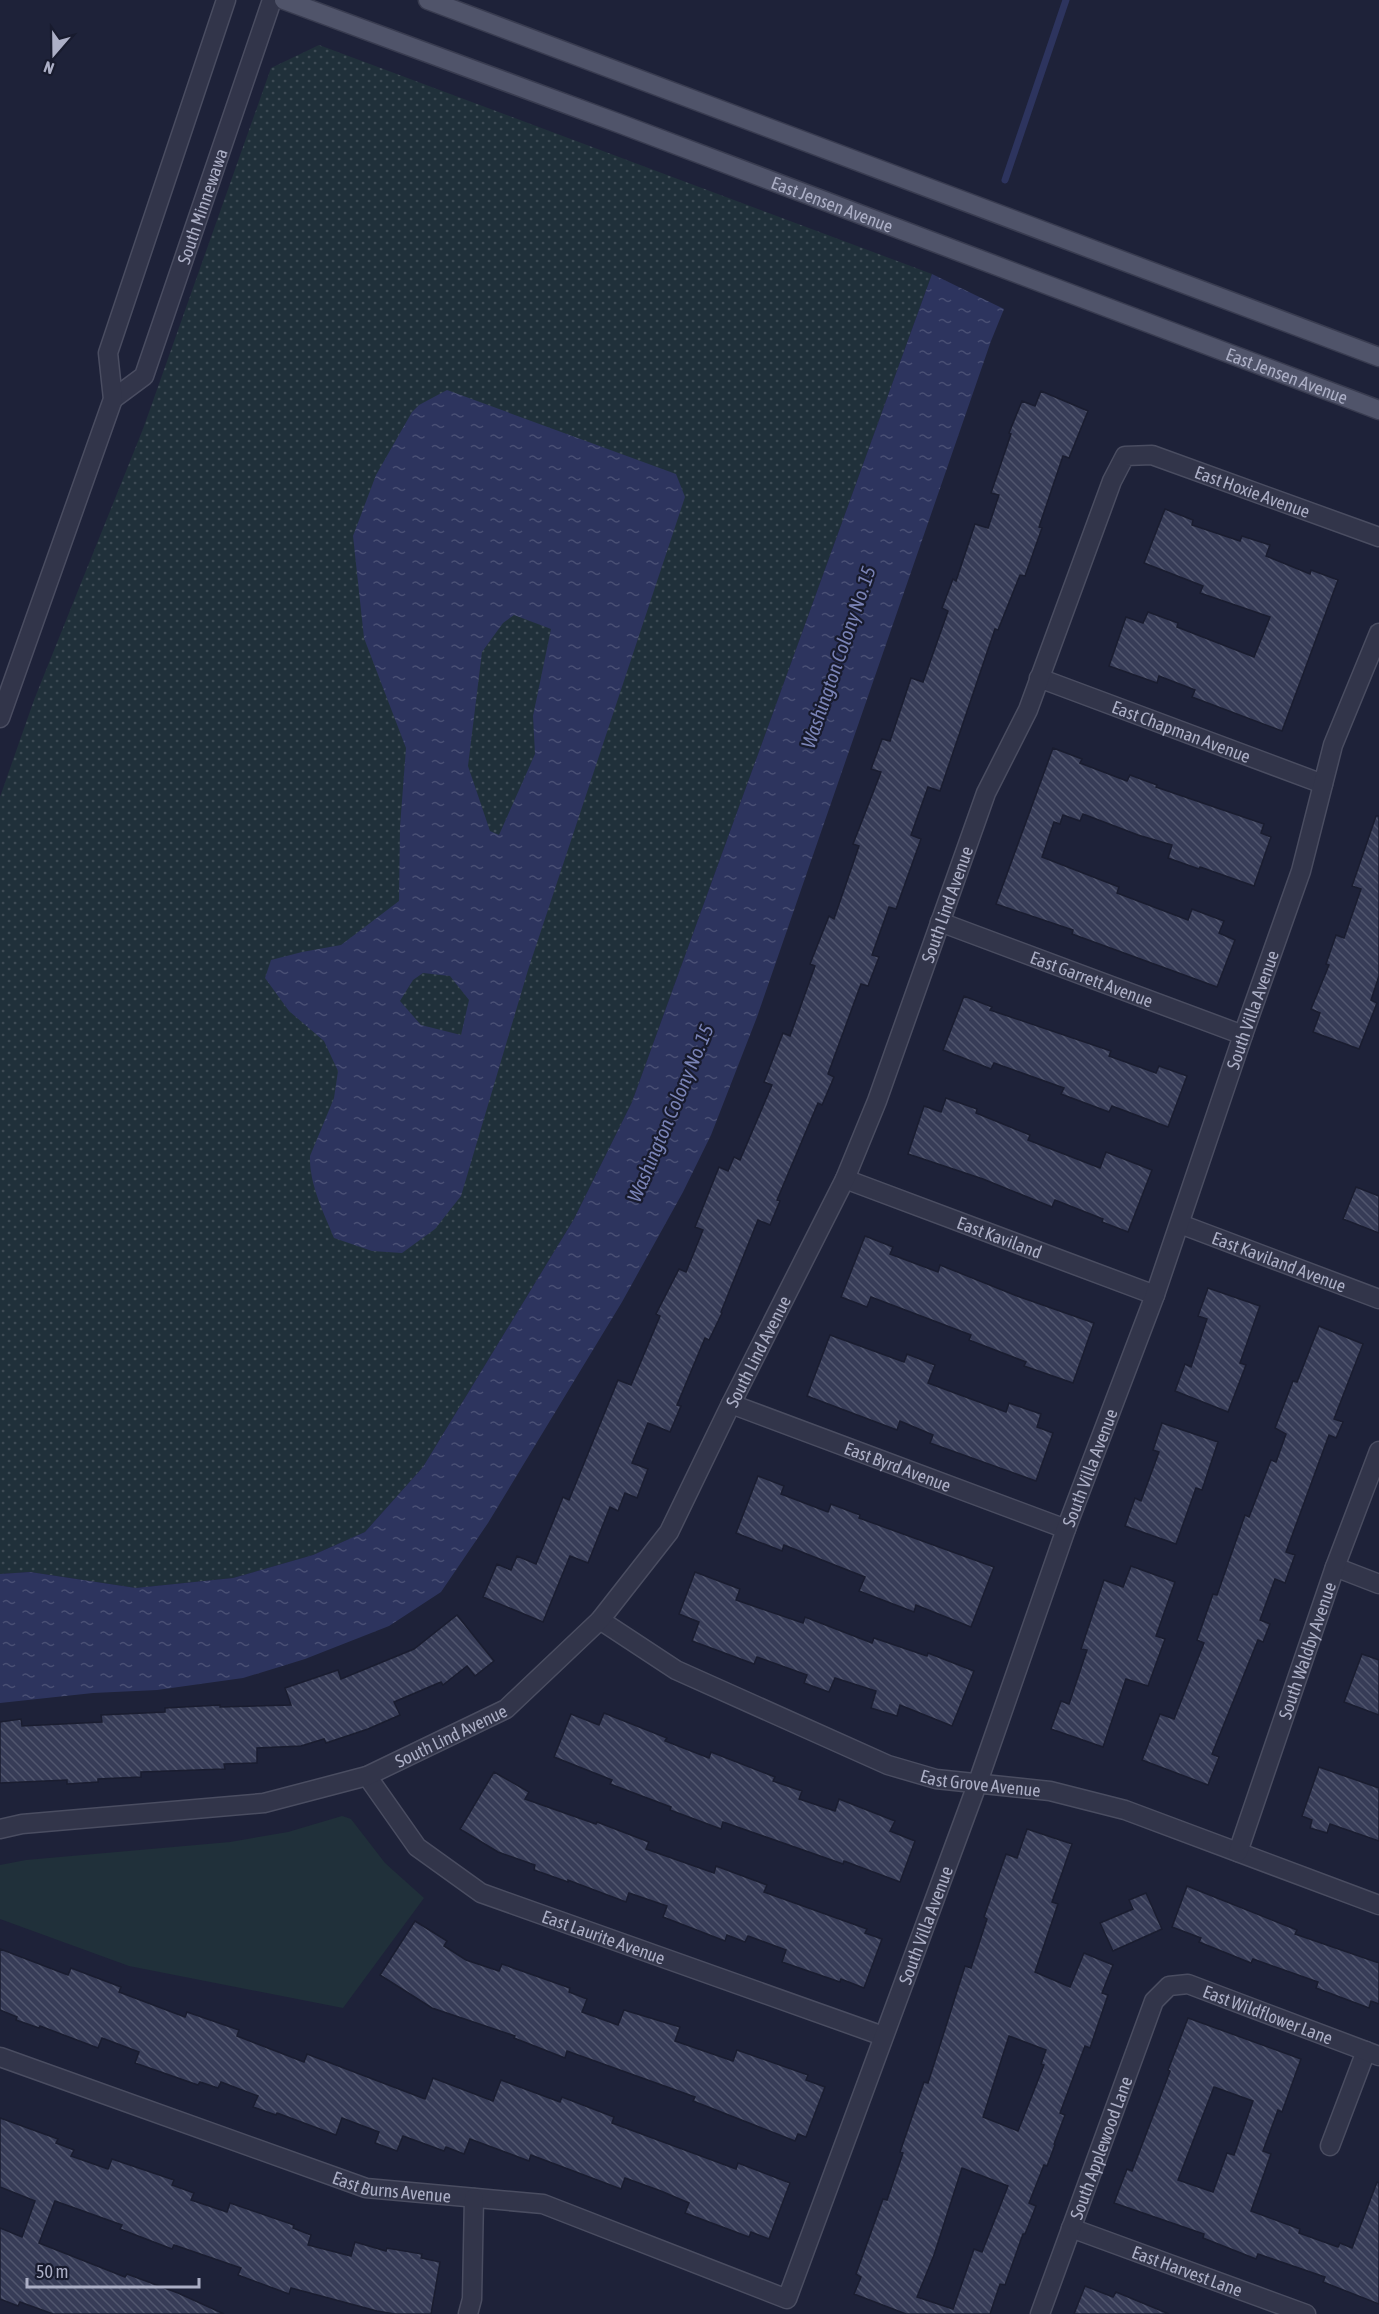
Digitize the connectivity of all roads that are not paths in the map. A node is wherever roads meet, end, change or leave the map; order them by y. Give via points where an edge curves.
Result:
1 (226, 0) edge
2 (272, 0) edge
3 (284, 0) edge
4 (428, 0) edge
5 (1379, 357) edge
6 (113, 399) junction
7 (1379, 410) edge
8 (1125, 456) joint
9 (1379, 537) edge
10 (1379, 633) edge
11 (1039, 678) junction
12 (0, 718) edge
13 (1323, 784) junction
14 (940, 922) junction
15 (1243, 1035) junction
16 (845, 1179) junction
17 (1179, 1224) junction
18 (1155, 1295) junction
19 (1379, 1299) edge
20 (731, 1404) junction
21 (1379, 1451) edge
22 (1066, 1529) junction
23 (1335, 1567) junction
24 (1379, 1584) edge
25 (600, 1620) junction
26 (367, 1776) junction
27 (978, 1782) junction
28 (0, 1829) edge
29 (1238, 1852) junction
30 (1379, 1905) edge
31 (1169, 1986) joint
32 (883, 2036) junction
33 (1372, 2053) edge
34 (0, 2056) edge
35 (1330, 2146) dead end
36 (474, 2198) junction
37 (1071, 2228) junction
38 (787, 2299) joint
39 (468, 2314) edge
40 (1040, 2314) edge
41 (1306, 2314) edge

1 - 6 street via 108,353
2 - 6 street, South Minnewawa via 144,376
3 - 7 main road, East Jensen Avenue
4 - 5 main road
6 - 12 street
8 - 9 street, East Hoxie Avenue via 1152,455
8 - 11 street, South Lind Avenue via 1112,481
10 - 13 street, South Villa Avenue via 1333,745
11 - 13 street, East Chapman Avenue
11 - 14 street, South Lind Avenue via 1028,710 986,793
13 - 15 street, South Villa Avenue via 1301,871
14 - 15 street, East Garrett Avenue
14 - 16 street, South Lind Avenue
15 - 17 street, South Villa Avenue
16 - 18 street, East Kaviland
16 - 20 street, South Lind Avenue
17 - 18 street, South Villa Avenue
17 - 19 street, East Kaviland Avenue
18 - 22 street, South Villa Avenue
20 - 22 street, East Byrd Avenue
20 - 25 street, South Lind Avenue via 669,1532
21 - 23 street, South Waldby Avenue
22 - 27 street, South Villa Avenue
23 - 24 street
23 - 29 street, South Waldby Avenue
25 - 26 street, South Lind Avenue via 506,1709
25 - 27 street, East Grove Avenue via 676,1670 888,1765 936,1779
26 - 28 street, South Lind Avenue via 264,1803
26 - 32 street, East Laurite Avenue via 417,1847 482,1893
27 - 29 street, East Grove Avenue via 1050,1791 1125,1810
27 - 32 street, South Villa Avenue
29 - 30 street, East Grove Avenue
31 - 33 street, East Wildflower Lane via 1188,1984
31 - 37 street, South Applewood Lane via 1154,2001
32 - 38 street, South Villa Avenue
33 - 35 street, East Wildflower Lane
34 - 36 street, East Burns Avenue via 366,2188
36 - 38 street, East Burns Avenue via 543,2204
36 - 39 street via 472,2299
37 - 40 street, South Applewood Lane
37 - 41 street, East Harvest Lane

